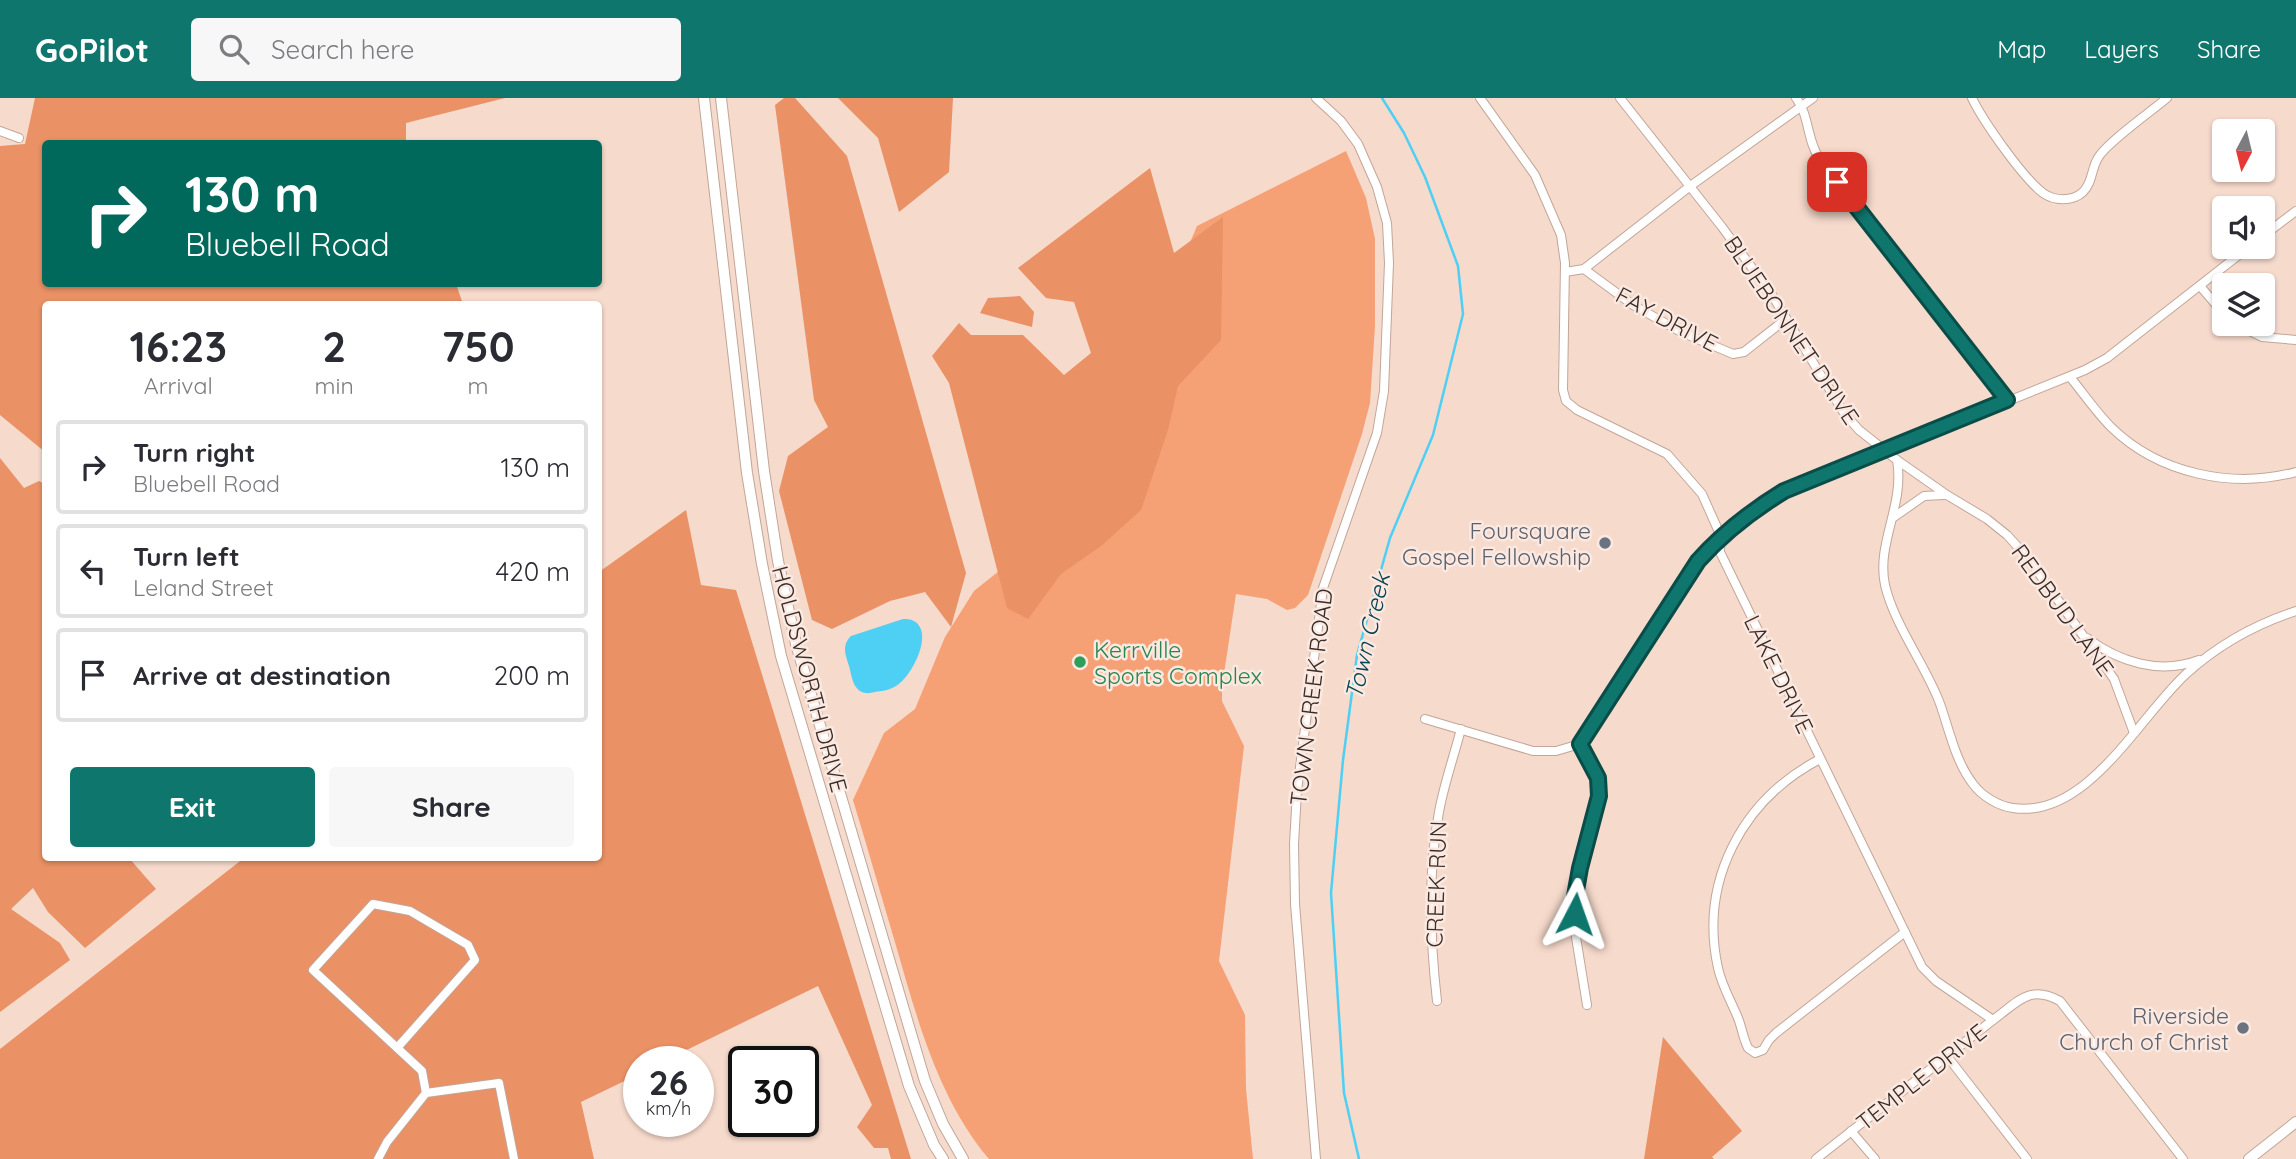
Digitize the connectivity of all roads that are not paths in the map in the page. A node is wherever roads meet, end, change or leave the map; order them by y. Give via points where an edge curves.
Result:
1 (704, 98) edge
2 (721, 98) edge
3 (1317, 98) edge
4 (1620, 98) edge
5 (1813, 98) edge
6 (1972, 98) edge
7 (2167, 98) edge
8 (1482, 99) edge
9 (1799, 101) edge
10 (0, 131) edge
11 (19, 138) dead end
12 (1689, 187) junction
13 (732, 190) junction
14 (715, 191) junction
15 (2296, 211) edge
16 (2275, 227) edge
17 (2234, 259) edge
18 (1584, 269) junction
19 (1565, 272) junction
20 (2200, 286) junction
21 (2212, 300) edge
22 (1786, 319) junction
23 (2260, 336) edge
24 (2296, 340) edge
25 (2070, 377) junction
26 (2007, 400) junction
27 (1885, 450) junction
28 (1897, 460) junction
29 (2296, 472) edge
30 (1947, 495) junction
31 (1893, 519) junction
32 (1719, 540) junction
33 (2296, 611) edge
34 (2081, 634) junction
35 (2205, 658) junction
36 (1425, 719) dead end
37 (1461, 729) junction
38 (2134, 733) junction
39 (824, 736) junction
40 (808, 742) junction
41 (1580, 744) junction
42 (1820, 759) junction
43 (1905, 932) junction
44 (1437, 1001) dead end
45 (1587, 1005) dead end
46 (1993, 1020) junction
47 (397, 1048) junction
48 (1947, 1056) junction
49 (426, 1093) junction
50 (2296, 1122) edge
51 (1851, 1131) junction
52 (378, 1159) edge
53 (514, 1159) edge
54 (943, 1159) edge
55 (963, 1159) edge
56 (1316, 1159) edge
57 (1815, 1159) edge
58 (1874, 1159) edge
59 (2027, 1159) edge
60 (2183, 1159) edge
61 (2249, 1159) edge

1 - 14 main road, HOLDSWORTH DRIVE
2 - 13 main road, HOLDSWORTH DRIVE
3 - 56 street, TOWN CREEK ROAD via 1341,121 1368,165 1387,223 1389,263 1384,391 1377,433 1323,588 1297,791 1295,904
4 - 12 street, BLUEBONNET DRIVE
5 - 9 street
6 - 7 street via 2033,184 2056,199 2070,199 2090,182 2098,157
8 - 19 street, LAKE DRIVE via 1541,185 1561,235
9 - 12 street
9 - 26 street via 1810,143 1820,160
10 - 11 street
12 - 18 street
12 - 22 street, BLUEBONNET DRIVE
13 - 14 main road
13 - 39 main road, HOLDSWORTH DRIVE via 778,561 796,644
14 - 40 main road, HOLDSWORTH DRIVE via 747,473 762,564 781,656
15 - 16 street
17 - 20 street
18 - 19 street
18 - 22 street, FAY DRIVE via 1633,305 1733,354 1744,352
19 - 32 street, LAKE DRIVE via 1566,401 1667,454 1698,487
20 - 21 street
20 - 25 street via 2108,358
22 - 27 street, BLUEBONNET DRIVE via 1844,413
23 - 24 street
25 - 26 street
25 - 29 street via 2112,427 2140,450 2173,467 2229,479
26 - 27 street
27 - 28 street, BLUEBONNET DRIVE
27 - 32 street via 1784,491
28 - 30 street, REDBUD LANE
28 - 31 street via 1898,502
30 - 31 street via 1924,496
30 - 34 street, REDBUD LANE via 2007,535
31 - 38 street via 1883,554 1885,584 1974,786 2007,807 2045,808 2079,788
32 - 41 street via 1698,561
32 - 42 street, LAKE DRIVE via 1720,552
33 - 35 street via 2256,626
34 - 35 street via 2107,653 2131,662 2166,668
34 - 38 street, REDBUD LANE via 2114,679
35 - 38 street via 2164,696
36 - 37 street
37 - 41 street via 1533,751
37 - 44 street, CREEK RUN via 1440,808 1431,884
39 - 40 main road
39 - 55 main road, HOLDSWORTH DRIVE via 925,1081
40 - 54 main road, HOLDSWORTH DRIVE via 909,1086
41 - 45 street via 1598,778 1599,796 1575,896 1575,931
42 - 43 street, LAKE DRIVE
42 - 43 street via 1756,808 1730,850 1716,895 1717,967 1748,1048 1761,1052 1776,1033
43 - 46 street, LAKE DRIVE via 1926,972
46 - 48 street, TEMPLE DRIVE
46 - 60 street via 2037,992 2060,1000
47 - 47 street via 313,970 373,904 410,911 468,945 475,960
47 - 49 street via 422,1071
48 - 51 street, TEMPLE DRIVE
48 - 59 street
49 - 52 street
49 - 53 street via 499,1083
50 - 61 main road
51 - 57 street, TEMPLE DRIVE
51 - 58 street

